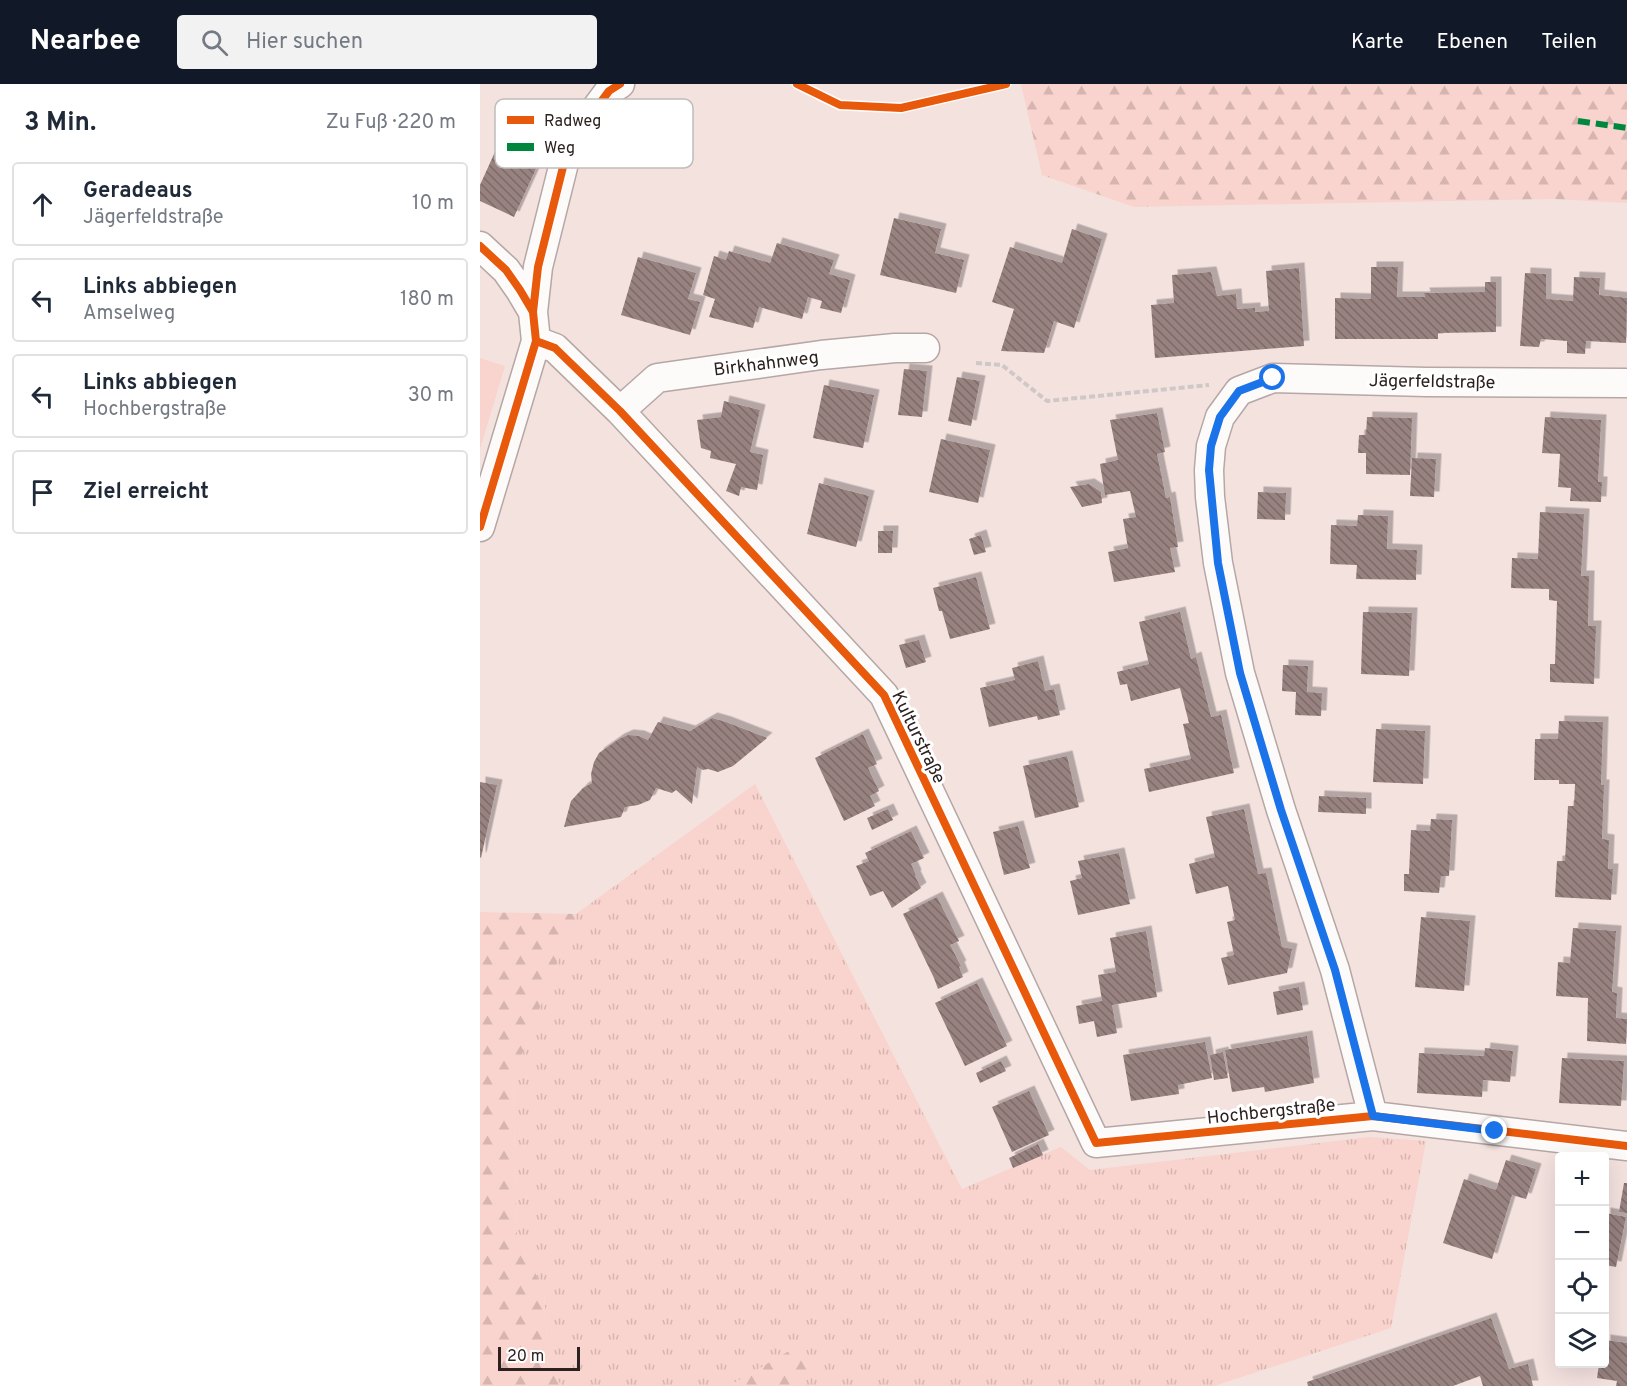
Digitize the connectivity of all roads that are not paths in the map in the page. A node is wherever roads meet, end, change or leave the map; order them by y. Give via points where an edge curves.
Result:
1 (620, 84) edge
2 (603, 99) edge
3 (563, 168) edge
4 (480, 246) edge
5 (533, 312) junction
6 (536, 341) junction
7 (925, 348) dead end
8 (1627, 383) edge
9 (620, 411) junction
10 (480, 527) edge
11 (1373, 1116) junction
12 (1096, 1143) joint
13 (1627, 1146) edge

1 - 2 street
3 - 5 street via 538,267
4 - 5 street via 506,270
5 - 6 street
6 - 9 street, Kulturstraße via 555,348
6 - 10 street
7 - 9 street, Birkhahnweg via 821,355 657,378
8 - 11 street, Jägerfeldstraße via 1273,378 1239,391 1220,417 1211,446 1210,497 1218,563 1240,673 1335,970
9 - 12 street, Kulturstraße via 884,695
11 - 12 street, Hochbergstraße
11 - 13 street, Hochbergstraße

